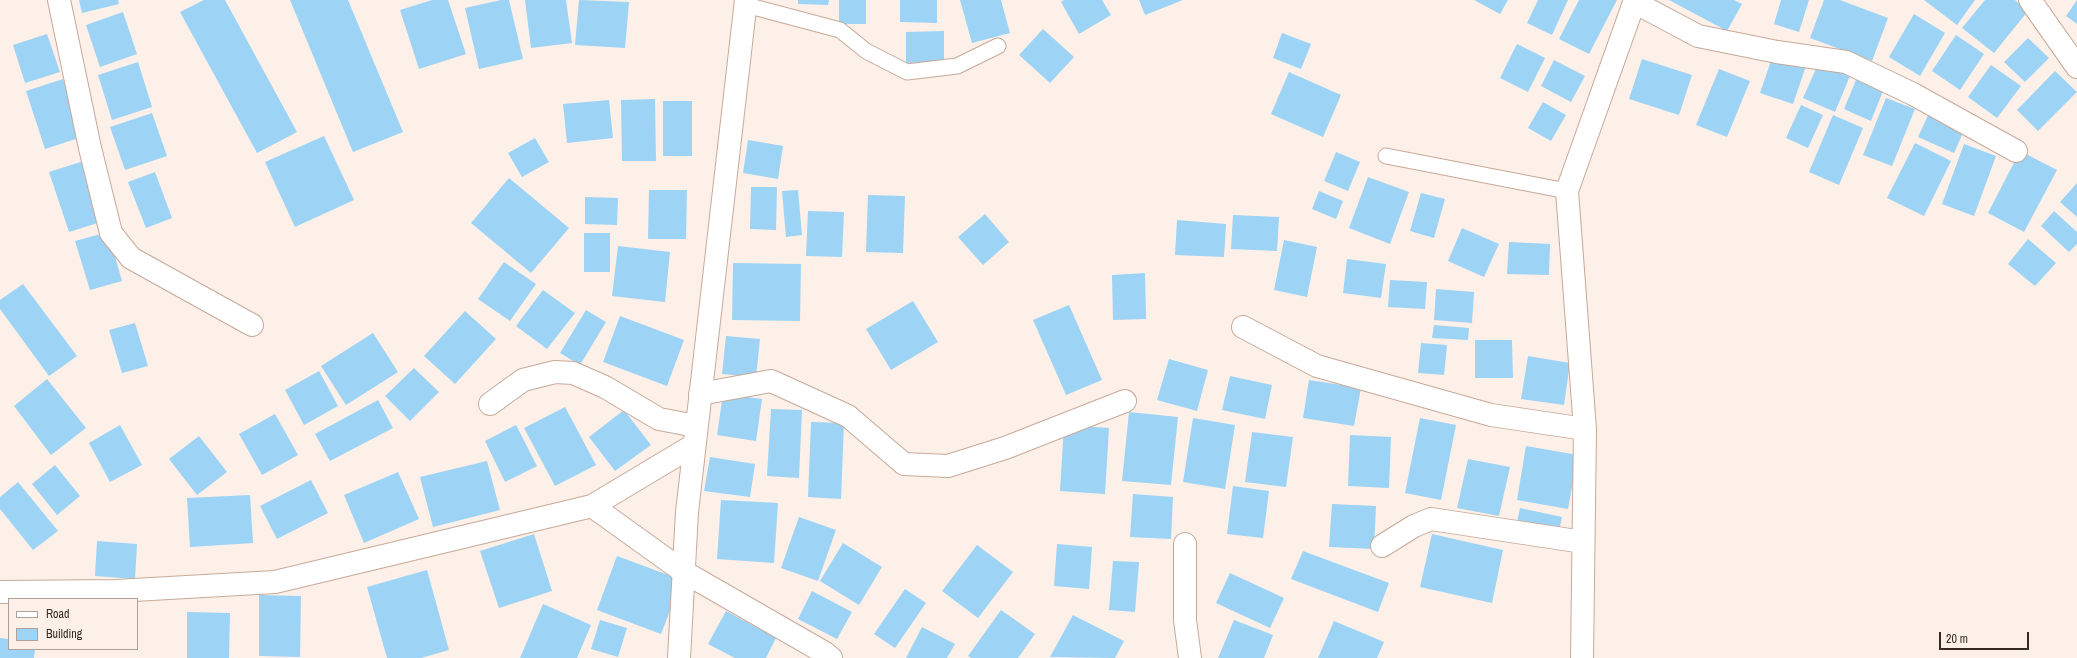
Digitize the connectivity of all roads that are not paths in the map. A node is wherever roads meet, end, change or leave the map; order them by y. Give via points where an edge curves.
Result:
1 (59, 0) edge
2 (2030, 0) edge
3 (1634, 1) edge
4 (746, 2) edge
5 (998, 46) dead end
6 (2077, 67) edge
7 (2016, 151) dead end
8 (1386, 156) dead end
9 (1567, 191) junction
10 (252, 325) dead end
11 (1243, 327) dead end
12 (700, 394) junction
13 (1124, 401) dead end
14 (490, 404) dead end
15 (1585, 430) junction
16 (695, 436) junction
17 (592, 506) junction
18 (1583, 542) junction
19 (1185, 544) dead end
20 (1382, 546) dead end
21 (684, 572) junction
22 (0, 592) edge
23 (679, 658) edge
24 (831, 658) edge
25 (1190, 658) edge
26 (1582, 658) edge

1 - 10 street via 111,233 130,258
2 - 6 street
3 - 7 street via 1698,36 1777,52 1846,62 1913,94
3 - 9 street
4 - 5 lane via 840,30 866,51 907,72 957,66
4 - 12 street
8 - 9 lane
9 - 15 street
11 - 15 street via 1317,366 1491,415
12 - 13 street via 771,381 848,416 904,464 948,466 1005,448
12 - 16 street
14 - 16 street via 523,380 555,372 573,374 605,387 659,419
15 - 18 street
16 - 17 street
16 - 21 street
17 - 21 street
17 - 22 street via 275,582 116,591
18 - 20 street via 1431,519 1414,526
18 - 26 street
19 - 25 street via 1185,620
21 - 23 street
21 - 24 street

